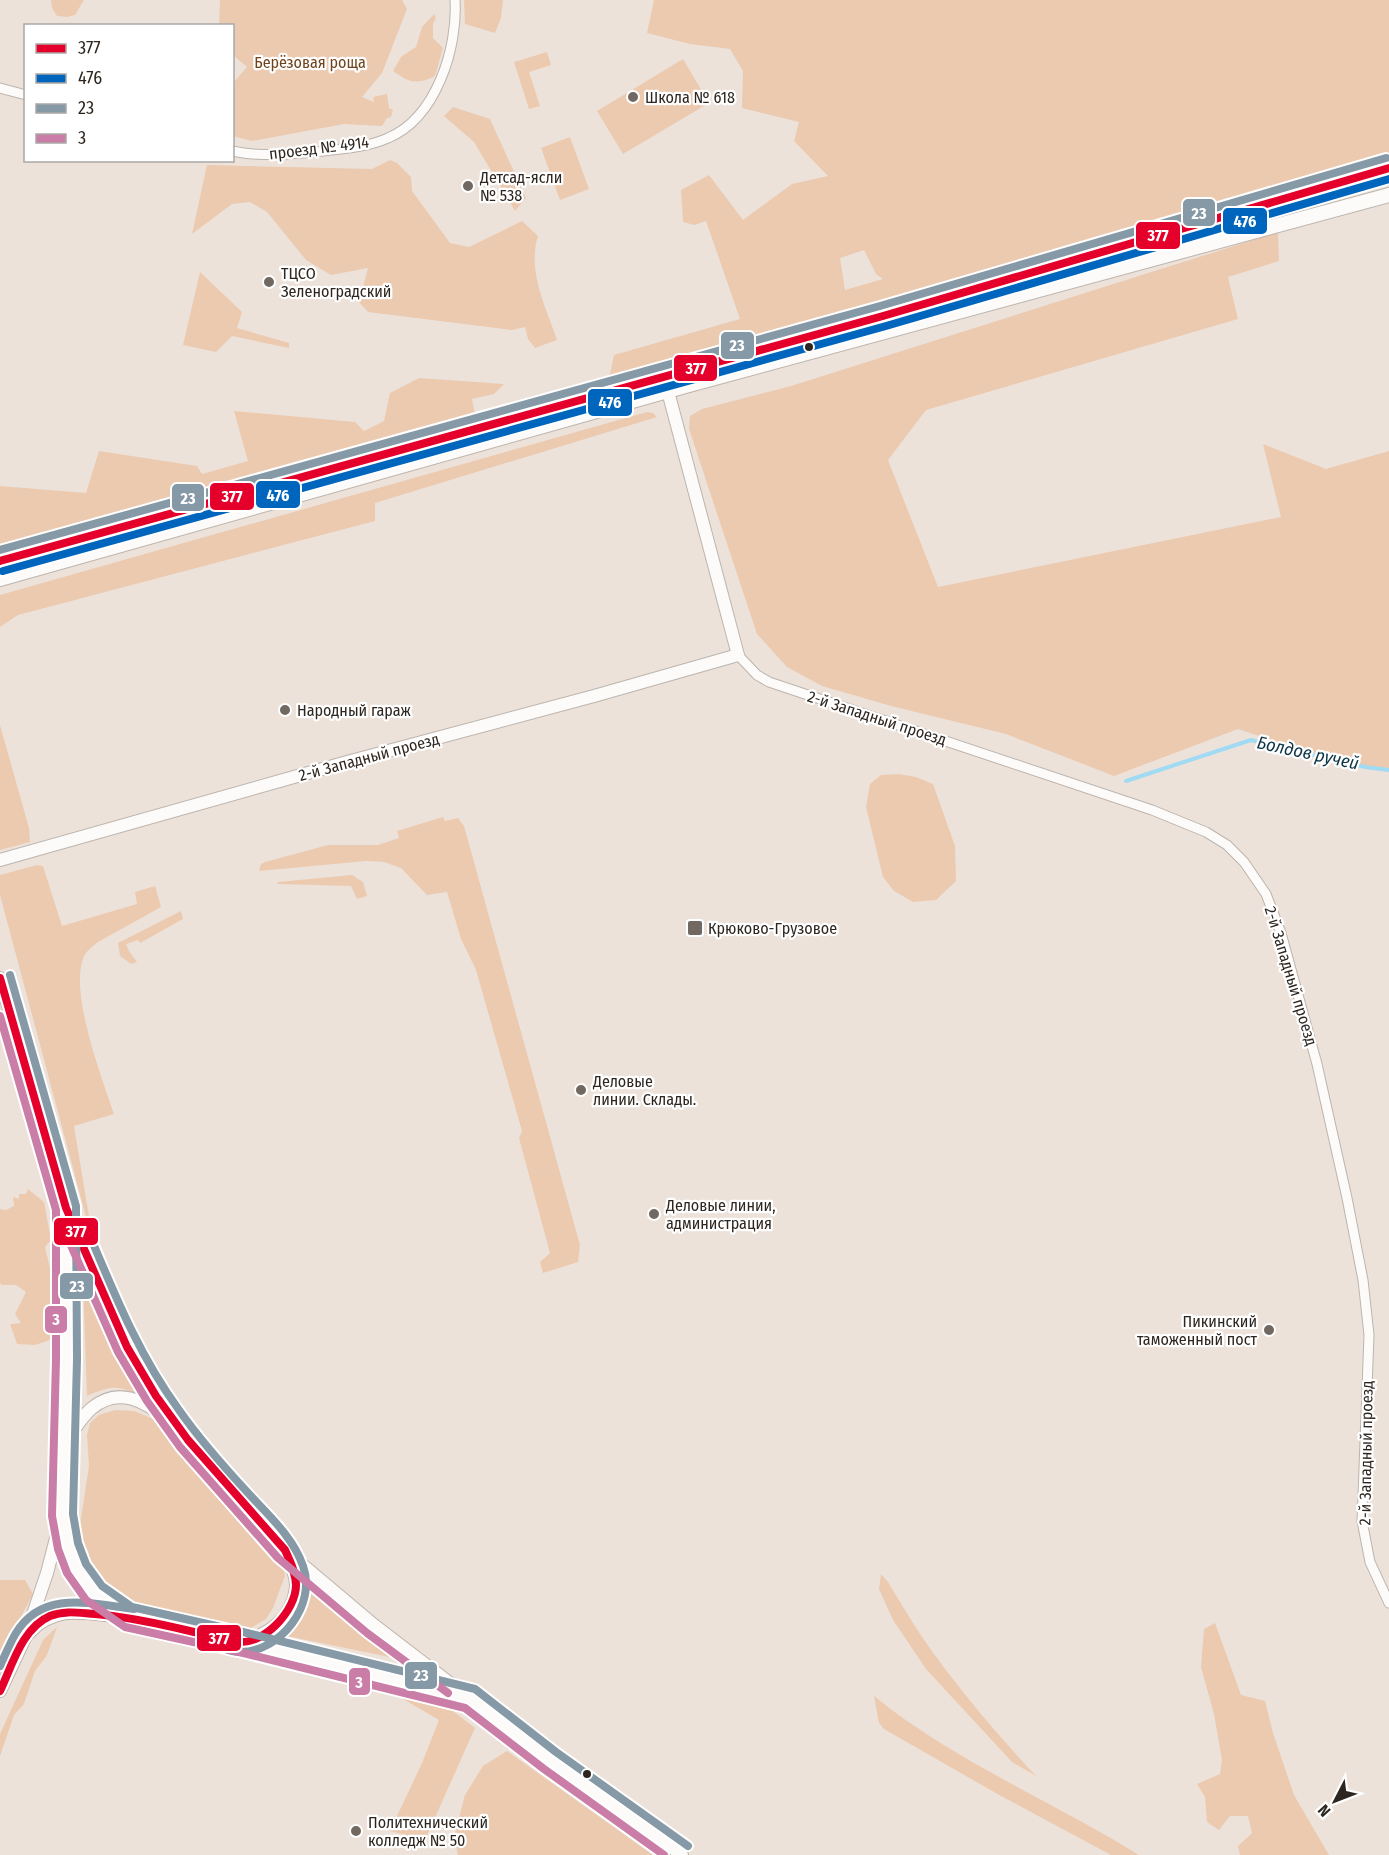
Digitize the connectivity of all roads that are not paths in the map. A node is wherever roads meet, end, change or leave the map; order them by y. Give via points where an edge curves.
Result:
1 (455, 0) edge
2 (0, 88) edge
3 (24, 94) edge
4 (234, 151) edge
5 (1389, 168) edge
6 (1389, 195) edge
7 (664, 377) junction
8 (668, 392) junction
9 (0, 561) edge
10 (48, 566) junction
11 (0, 579) edge
12 (0, 584) edge
13 (738, 655) junction
14 (0, 860) edge
15 (0, 978) edge
16 (66, 1208) junction
17 (188, 1440) junction
18 (66, 1441) junction
19 (62, 1515) junction
20 (285, 1550) junction
21 (1389, 1603) edge
22 (128, 1617) junction
23 (25, 1638) junction
24 (241, 1642) junction
25 (0, 1690) edge
26 (470, 1698) junction
27 (682, 1855) edge

1 - 4 street, проезд № 4914 via 452,40 436,88 402,131 387,139 333,150 273,156
2 - 3 street
5 - 7 main road
6 - 8 main road
7 - 8 main road
7 - 9 main road
8 - 10 main road
8 - 13 main road
10 - 11 main road
10 - 12 main road
13 - 14 main road, 2-й Западный проезд
13 - 21 street, 2-й Западный проезд via 757,675 770,682 1141,806 1206,832 1244,862 1266,894 1281,933 1317,1064 1357,1246 1369,1335 1362,1521 1370,1562
15 - 16 main road
16 - 17 main road via 127,1347
16 - 18 main road
17 - 18 main road via 144,1402 121,1397 92,1408
17 - 20 main road
18 - 19 main road
19 - 22 main road via 68,1546 82,1578 95,1594
19 - 23 main road
20 - 24 main road via 296,1587 289,1609 271,1630
20 - 26 main road
22 - 23 main road via 64,1612 48,1617
22 - 24 main road
23 - 25 main road
24 - 26 main road
26 - 27 main road

